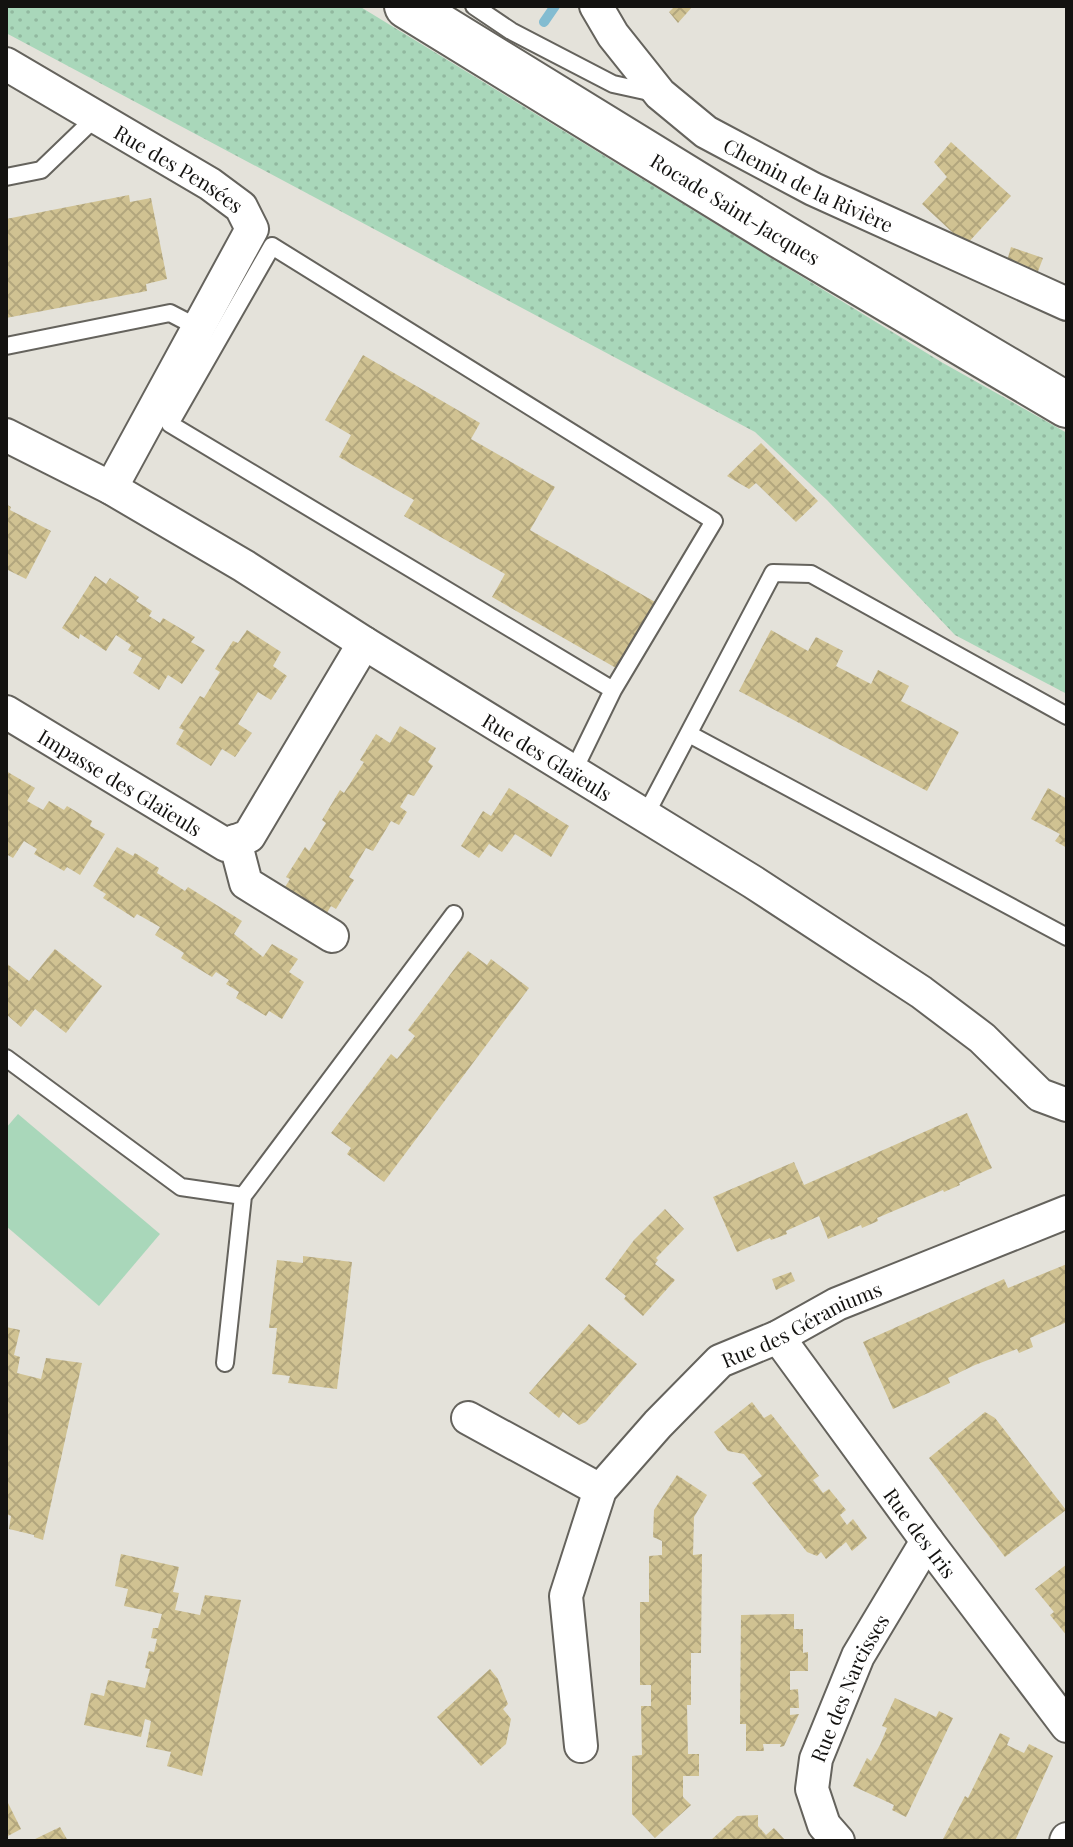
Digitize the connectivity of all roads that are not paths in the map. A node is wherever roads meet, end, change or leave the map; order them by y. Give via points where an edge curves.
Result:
1 (407, 6) edge
2 (474, 6) edge
3 (596, 6) edge
4 (6, 64) edge
5 (660, 94) junction
6 (96, 117) junction
7 (6, 177) edge
8 (1067, 304) edge
9 (199, 328) junction
10 (6, 346) edge
11 (1067, 405) edge
12 (6, 435) edge
13 (111, 488) junction
14 (364, 643) junction
15 (613, 690) junction
16 (6, 712) edge
17 (1067, 716) edge
18 (689, 734) junction
19 (573, 772) junction
20 (645, 816) junction
21 (235, 841) junction
22 (454, 914) dead end
23 (332, 936) dead end
24 (1067, 937) edge
25 (6, 1058) edge
26 (1067, 1105) edge
27 (243, 1196) junction
28 (1067, 1212) edge
29 (778, 1337) junction
30 (225, 1363) dead end
31 (468, 1418) dead end
32 (600, 1490) junction
33 (927, 1541) junction
34 (1067, 1726) edge
35 (581, 1746) dead end
36 (838, 1841) edge

1 - 11 main road, Rocade Saint-Jacques
2 - 5 lane via 613,84
3 - 5 street, Chemin de la Rivière
4 - 6 street, Rue des Pensées
5 - 8 street, Chemin de la Rivière via 706,132 813,189
6 - 7 lane via 41,170
6 - 9 street, Rue des Pensées via 210,184 241,207 252,229
9 - 10 lane via 170,313
9 - 13 street, Rue des Pensées
12 - 13 street, Rue des Glaïeuls
13 - 14 street, Rue des Glaïeuls
14 - 19 street, Rue des Glaïeuls
14 - 21 street via 249,836
15 - 15 lane via 170,424 272,246 714,521
15 - 19 lane
16 - 21 street, Impasse des Glaïeuls via 226,845
17 - 18 lane via 811,574 773,573
18 - 20 lane
18 - 24 lane
19 - 20 street, Rue des Glaïeuls
20 - 26 street, Rue des Glaïeuls via 921,992 982,1038 1040,1095
21 - 23 street via 246,883
22 - 27 lane
25 - 27 lane via 181,1187
27 - 30 lane
28 - 29 street, Rue des Géraniums via 837,1304
29 - 32 street, Rue des Géraniums via 720,1361
29 - 33 street, Rue des Iris
31 - 32 street
32 - 35 street, Rue des Géraniums via 566,1596
33 - 34 street, Rue des Iris
33 - 36 street, Rue des Narcisses via 858,1656 816,1759 812,1789 824,1825

